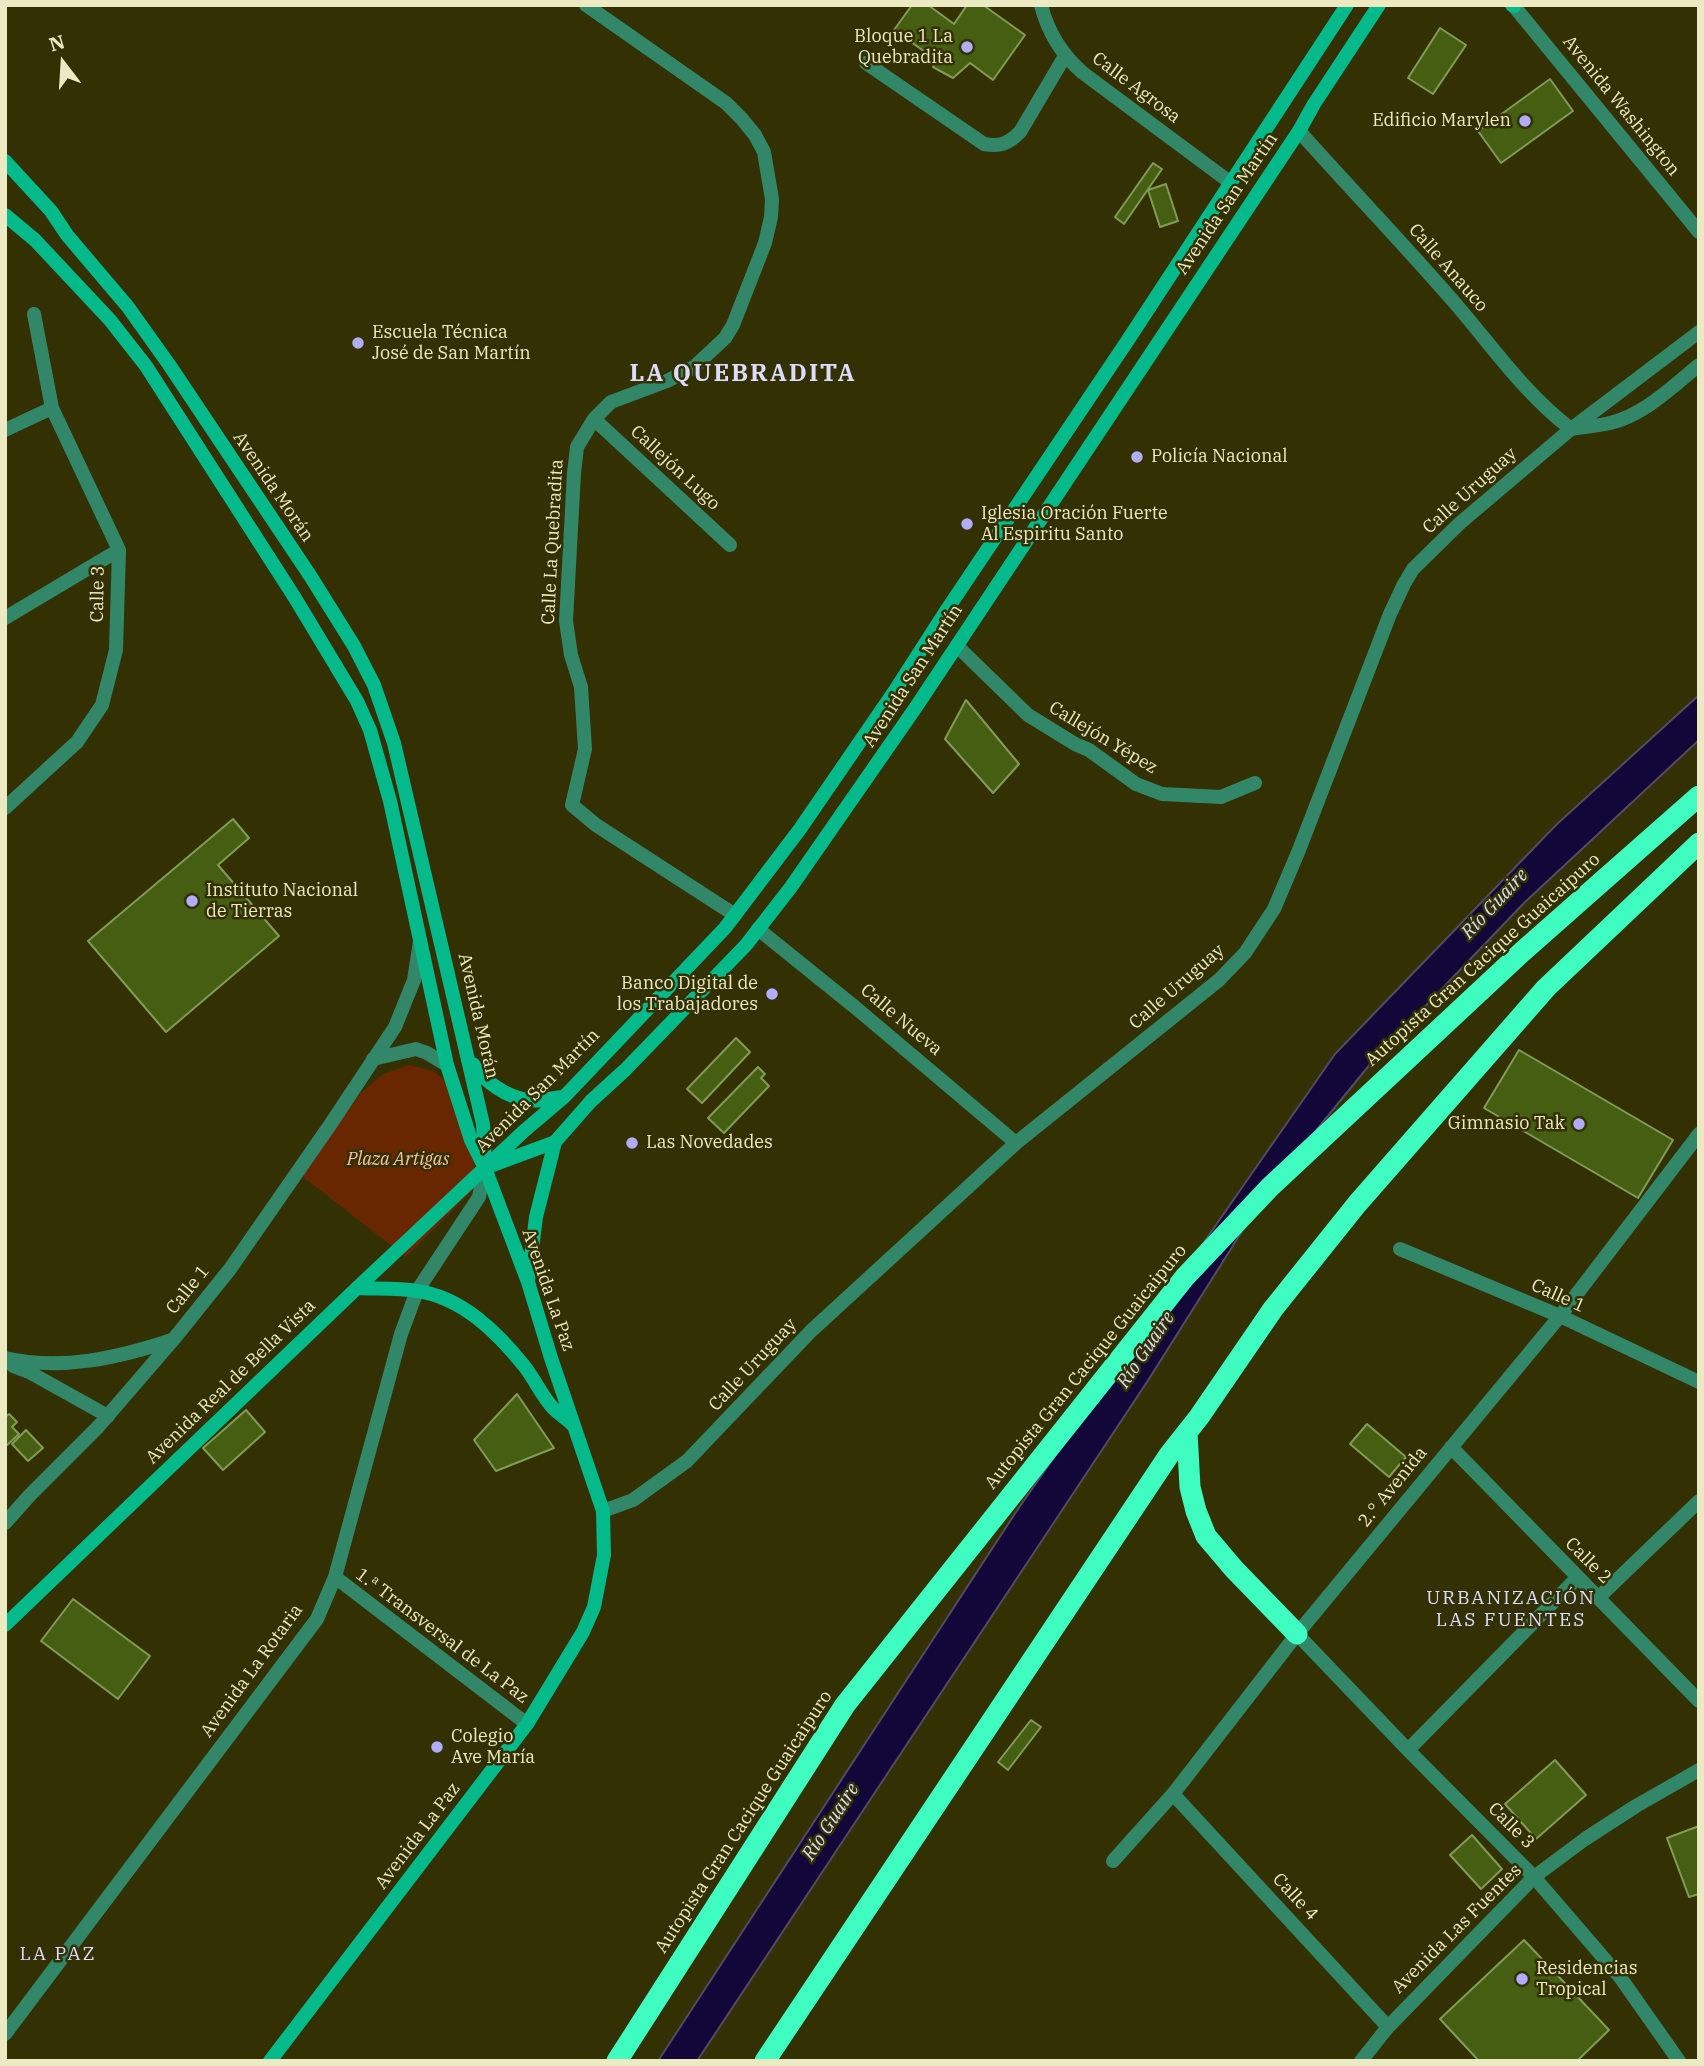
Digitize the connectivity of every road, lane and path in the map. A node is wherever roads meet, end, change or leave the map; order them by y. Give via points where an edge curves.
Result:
1 (586, 5) edge
2 (1041, 5) edge
3 (1347, 5) edge
4 (1379, 5) edge
5 (1513, 6) edge
6 (1065, 56) junction
7 (866, 63) dead end
8 (1299, 131) junction
9 (5, 160) edge
10 (1231, 183) junction
11 (5, 215) edge
12 (1698, 231) edge
13 (34, 314) dead end
14 (1699, 332) edge
15 (1699, 365) edge
16 (51, 408) junction
17 (594, 419) junction
18 (1571, 429) junction
19 (5, 430) edge
20 (730, 545) dead end
21 (119, 550) junction
22 (5, 618) edge
23 (957, 646) junction
24 (1255, 783) dead end
25 (1699, 796) edge
26 (5, 808) edge
27 (1699, 844) edge
28 (735, 915) junction
29 (758, 929) junction
30 (420, 940) junction
31 (373, 1059) junction
32 (468, 1059) junction
33 (447, 1065) junction
34 (564, 1097) junction
35 (1699, 1134) edge
36 (555, 1142) junction
37 (1017, 1143) junction
38 (485, 1168) junction
39 (1400, 1249) dead end
40 (528, 1282) junction
41 (357, 1288) junction
42 (418, 1291) junction
43 (1560, 1316) junction
44 (173, 1340) junction
45 (5, 1361) edge
46 (1699, 1381) edge
47 (108, 1416) junction
48 (573, 1425) junction
49 (1187, 1432) junction
50 (1451, 1447) junction
51 (1699, 1501) edge
52 (603, 1511) junction
53 (5, 1523) edge
54 (334, 1577) junction
55 (1577, 1578) junction
56 (1598, 1598) junction
57 (5, 1625) edge
58 (1297, 1634) junction
59 (1699, 1701) edge
60 (527, 1724) junction
61 (1408, 1750) junction
62 (1699, 1770) edge
63 (1173, 1794) junction
64 (1113, 1861) dead end
65 (1534, 1877) junction
66 (1388, 2026) junction
67 (5, 2034) edge
68 (1364, 2059) edge
69 (270, 2061) edge
70 (617, 2061) edge
71 (765, 2061) edge
72 (1679, 2061) edge

1 - 17 street, Calle La Quebradita via 742,119 764,152 772,199 765,243 725,338 694,367 611,402
2 - 6 street, Calle Agrosa via 1046,25
3 - 10 main road, Avenida San Martín
4 - 8 main road, Avenida San Martín
5 - 12 street, Avenida Washington
6 - 7 street via 1020,132 997,146 984,144
6 - 10 street, Calle Agrosa
8 - 18 street, Calle Anauco via 1531,394
8 - 23 main road, Avenida San Martín
9 - 32 main road, Avenida Morán via 128,307 354,646 374,685 394,743
10 - 28 main road, Avenida San Martín via 894,692
11 - 30 main road via 35,240 110,320 146,366 357,701 387,788
13 - 16 street, Calle 3
14 - 18 street, Calle Uruguay
15 - 18 street via 1655,401 1611,423
16 - 19 street
16 - 21 street, Calle 3
17 - 20 street, Callejón Lugo
17 - 28 street, Calle La Quebradita via 577,447 574,473 566,621 581,687 585,749 572,805
18 - 37 street, Calle Uruguay via 1413,569 1390,614 1274,909 1245,953 1219,981
21 - 22 street
21 - 26 street, Calle 3 via 116,650 102,705 77,742
23 - 24 street, Callejón Yépez via 1028,715 1136,783 1162,794 1221,797
23 - 29 main road, Avenida San Martín
25 - 70 highway, Autopista Gran Cacique Guaicaipuro via 1522,952 1270,1187 1185,1277 845,1705
27 - 49 highway via 1545,988 1315,1255
28 - 34 main road, Avenida San Martín
29 - 36 main road, Avenida San Martín
29 - 37 street, Calle Nueva
30 - 31 street, Calle 1 via 407,1002
30 - 33 main road
31 - 33 street via 416,1049
31 - 44 street, Calle 1 via 230,1269
32 - 34 main road via 481,1076 511,1095 529,1101
32 - 38 main road, Avenida Morán via 484,1124
33 - 38 main road
34 - 38 main road, Avenida San Martín
35 - 43 street, 2.° Avenida
36 - 38 main road, Avenida San Martín
36 - 40 main road via 536,1217
37 - 52 street, Calle Uruguay via 811,1331 687,1461 633,1500
38 - 40 main road, Avenida La Paz
38 - 41 main road, Avenida Real de Bella Vista
38 - 42 street, Avenida La Rotaria via 479,1196
39 - 43 street, Calle 1
40 - 48 main road, Avenida La Paz
41 - 42 main road, Avenida La Paz
41 - 57 main road, Avenida Real de Bella Vista
42 - 48 main road, Avenida La Paz via 461,1307 492,1330 552,1407
42 - 54 street, Avenida La Rotaria via 401,1334
43 - 46 street, Calle 1
43 - 50 street, 2.° Avenida
44 - 45 street via 100,1360
44 - 47 street, Calle 1
45 - 47 street
47 - 53 street, Calle 1
48 - 52 main road, Avenida La Paz
49 - 58 highway via 1189,1487 1206,1536
49 - 71 highway
50 - 55 street, Calle 2
50 - 58 street, 2.° Avenida
51 - 56 street
52 - 60 main road, Avenida La Paz via 604,1555 594,1607
54 - 60 street, 1.ª Transversal de La Paz
54 - 67 street, Avenida La Rotaria via 317,1619
55 - 56 street, Calle 2
55 - 61 street
56 - 59 street, Calle 2
58 - 61 street, Calle 3
58 - 63 street, 2.° Avenida
60 - 69 main road, Avenida La Paz
61 - 65 street, Calle 3
62 - 65 street, Avenida Las Fuentes via 1585,1839
63 - 64 street, 2.° Avenida
63 - 66 street, Calle 4
65 - 66 street, Avenida Las Fuentes
65 - 72 street, Calle 3 via 1620,1977
66 - 68 street, Avenida Las Fuentes

